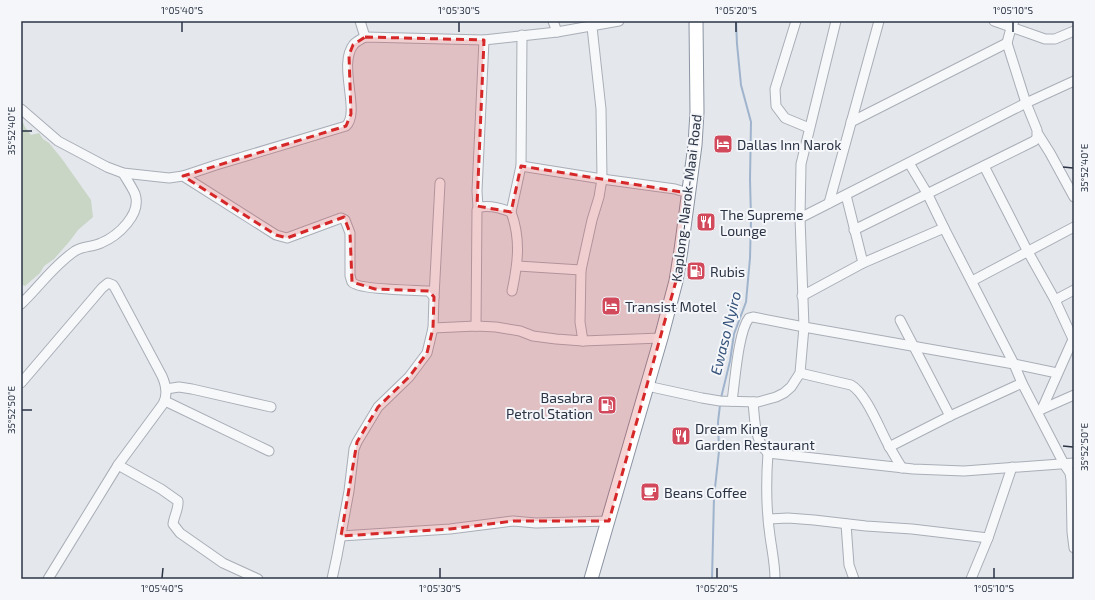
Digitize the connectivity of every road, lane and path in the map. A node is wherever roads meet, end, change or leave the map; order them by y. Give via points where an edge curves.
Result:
1 (360, 21) edge
2 (553, 21) edge
3 (619, 21) edge
4 (696, 21) edge
5 (796, 21) edge
6 (836, 21) edge
7 (879, 21) edge
8 (994, 21) edge
9 (1012, 24) edge
10 (592, 27) junction
11 (1074, 31) edge
12 (557, 32) junction
13 (522, 35) junction
14 (365, 37) junction
15 (484, 40) junction
16 (1007, 43) junction
17 (1074, 81) edge
18 (1026, 103) junction
19 (21, 109) edge
20 (851, 122) junction
21 (809, 128) junction
22 (1038, 134) junction
23 (909, 163) junction
24 (521, 166) junction
25 (984, 166) junction
26 (123, 173) junction
27 (183, 176) junction
28 (602, 179) junction
29 (440, 183) dead end
30 (688, 193) junction
31 (927, 194) junction
32 (846, 195) junction
33 (1074, 197) edge
34 (829, 203) junction
35 (478, 208) junction
36 (511, 212) junction
37 (800, 218) junction
38 (1074, 227) edge
39 (944, 228) junction
40 (854, 230) junction
41 (1027, 250) junction
42 (863, 263) junction
43 (518, 266) junction
44 (581, 270) junction
45 (972, 281) junction
46 (1074, 290) edge
47 (512, 291) dead end
48 (802, 296) junction
49 (434, 297) junction
50 (1055, 300) junction
51 (21, 304) edge
52 (900, 320) dead end
53 (476, 326) junction
54 (433, 328) junction
55 (804, 328) junction
56 (661, 338) junction
57 (1074, 338) edge
58 (583, 341) junction
59 (913, 346) junction
60 (1014, 364) junction
61 (800, 373) junction
62 (1057, 373) junction
63 (21, 383) edge
64 (1022, 383) junction
65 (647, 386) junction
66 (166, 389) junction
67 (1074, 395) edge
68 (165, 401) junction
69 (732, 401) junction
70 (753, 402) junction
71 (271, 407) dead end
72 (1039, 410) junction
73 (950, 416) junction
74 (890, 447) junction
75 (269, 451) dead end
76 (768, 453) junction
77 (1074, 463) edge
78 (1064, 464) junction
79 (118, 465) junction
80 (1012, 467) junction
81 (902, 468) junction
82 (769, 519) junction
83 (609, 521) junction
84 (846, 524) junction
85 (340, 536) junction
86 (988, 538) junction
87 (1074, 548) edge
88 (48, 579) edge
89 (258, 579) edge
90 (332, 579) edge
91 (591, 579) edge
92 (775, 579) edge
93 (854, 579) edge
94 (971, 579) edge

1 - 14 street
2 - 12 street
3 - 10 street
4 - 30 highway, Kaplong-Narok-Maai Road via 697,112
5 - 21 street via 775,89 776,106 785,118
6 - 21 street
7 - 20 street
8 - 9 street
9 - 11 street via 1051,40
9 - 16 street
10 - 12 street
10 - 28 street via 601,109
12 - 13 street
13 - 15 street
13 - 24 street
14 - 15 street
14 - 27 street via 353,45 350,54 348,80 351,114 346,126
15 - 35 street
16 - 18 street
16 - 20 street
17 - 18 street
18 - 22 street
18 - 23 street
19 - 26 street via 58,141
20 - 34 street
21 - 37 street via 801,164
22 - 25 street via 1034,141
22 - 33 street
23 - 31 street
23 - 32 street
24 - 28 street
24 - 36 street
25 - 31 street
25 - 41 street
26 - 27 street via 164,178
26 - 51 street via 135,195 136,205 130,221 101,243 76,251
27 - 49 street via 276,235 287,238 341,218 345,220 350,233 352,282 375,289 429,291
28 - 30 street
28 - 44 street
29 - 49 street
30 - 56 highway, Kaplong-Narok-Maai Road via 676,281
31 - 39 street
31 - 40 street
32 - 34 street
32 - 40 street
34 - 37 street
35 - 36 street via 492,207
35 - 53 street
36 - 43 street via 517,233
37 - 48 street
38 - 41 street
39 - 42 street
39 - 45 street
40 - 42 street
41 - 45 street
41 - 50 street
42 - 48 street
43 - 44 street
43 - 47 street
44 - 58 street via 580,322
45 - 60 street
46 - 50 street
48 - 55 street
49 - 54 street
50 - 57 street
52 - 59 street
53 - 54 street
53 - 58 street via 506,328 556,340
54 - 85 street via 427,353 409,377 378,407 357,442
55 - 59 street
55 - 61 street
55 - 69 street via 749,318 745,323 739,352
56 - 58 street
56 - 65 highway, Kaplong-Narok-Maai Road
57 - 62 street
59 - 60 street
59 - 73 street
60 - 62 street
60 - 64 street
61 - 70 street via 784,393 764,401
61 - 74 street via 854,387 865,400
62 - 72 street
63 - 66 street via 108,283 114,285 162,376
64 - 72 street
64 - 73 street
65 - 69 street via 702,398
65 - 83 highway, Kaplong-Narok-Maai Road
66 - 68 street
66 - 71 street via 192,389
67 - 72 street
68 - 75 street
68 - 79 street
69 - 70 street
70 - 76 street via 760,444
72 - 78 street
73 - 74 street
74 - 81 street
76 - 81 street
76 - 82 street via 766,473
77 - 78 street
78 - 80 street
78 - 87 street via 1071,480
79 - 88 street
79 - 89 street via 178,501 173,524 180,533 223,564
80 - 81 street via 964,471
80 - 86 street
82 - 84 street via 788,518
82 - 92 street
83 - 85 street via 513,522
83 - 91 highway, Kaplong-Narok-Maai Road
84 - 86 street
84 - 93 street via 849,565
85 - 90 street
86 - 94 street

